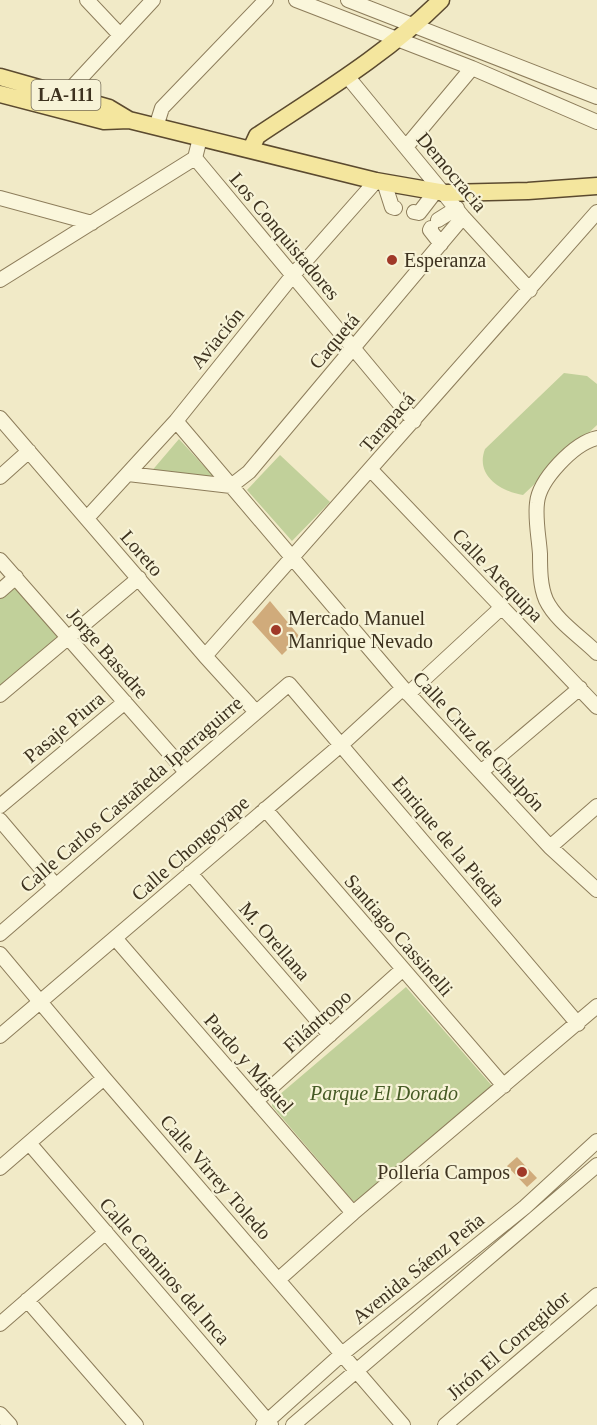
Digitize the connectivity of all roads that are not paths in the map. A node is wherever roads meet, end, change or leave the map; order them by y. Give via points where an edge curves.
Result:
1 (153, 0) edge
2 (266, 0) edge
3 (296, 0) edge
4 (348, 0) edge
5 (441, 0) edge
6 (85, 1) edge
7 (412, 26) junction
8 (119, 34) junction
9 (396, 39) junction
10 (472, 68) junction
11 (347, 76) junction
12 (0, 77) edge
13 (0, 94) edge
14 (65, 95) junction
15 (597, 97) edge
16 (129, 120) junction
17 (597, 122) edge
18 (156, 127) junction
19 (200, 138) junction
20 (406, 147) junction
21 (251, 149) junction
22 (195, 158) junction
23 (380, 182) junction
24 (597, 186) edge
25 (440, 192) junction
26 (0, 198) edge
27 (395, 208) dead end
28 (460, 212) junction
29 (597, 212) edge
30 (92, 222) junction
31 (433, 226) junction
32 (441, 244) junction
33 (293, 275) junction
34 (0, 280) edge
35 (530, 290) junction
36 (354, 348) junction
37 (0, 418) edge
38 (176, 421) junction
39 (414, 421) junction
40 (597, 438) edge
41 (29, 452) junction
42 (371, 470) junction
43 (128, 474) junction
44 (0, 477) edge
45 (231, 486) junction
46 (87, 518) junction
47 (292, 558) junction
48 (0, 560) edge
49 (16, 577) junction
50 (138, 578) junction
51 (0, 591) edge
52 (502, 607) junction
53 (69, 638) junction
54 (597, 653) edge
55 (205, 656) junction
56 (289, 684) joint
57 (580, 688) junction
58 (406, 691) junction
59 (0, 695) edge
60 (124, 702) junction
61 (597, 707) edge
62 (256, 712) junction
63 (342, 744) junction
64 (186, 772) junction
65 (481, 772) junction
66 (0, 806) edge
67 (597, 806) edge
68 (265, 809) junction
69 (0, 820) edge
70 (550, 847) junction
71 (190, 873) junction
72 (56, 886) junction
73 (597, 890) edge
74 (0, 934) edge
75 (115, 938) junction
76 (0, 954) edge
77 (403, 969) junction
78 (40, 1002) junction
79 (597, 1006) edge
80 (578, 1024) junction
81 (330, 1035) junction
82 (0, 1036) edge
83 (104, 1078) junction
84 (504, 1086) junction
85 (256, 1101) junction
86 (597, 1141) edge
87 (29, 1143) junction
88 (597, 1165) edge
89 (0, 1168) edge
90 (353, 1213) junction
91 (106, 1232) junction
92 (279, 1279) junction
93 (597, 1295) edge
94 (27, 1300) junction
95 (0, 1324) edge
96 (342, 1354) junction
97 (355, 1370) junction
98 (0, 1414) edge
99 (267, 1424) edge
100 (10, 1425) edge
101 (136, 1425) edge
102 (293, 1425) edge
103 (403, 1425) edge
104 (445, 1425) edge

1 - 8 street
2 - 18 street via 162,108
3 - 9 street
4 - 7 street
5 - 7 main road
6 - 8 street
7 - 9 main road
7 - 15 street
8 - 14 street
9 - 10 street
9 - 11 main road
10 - 17 street
10 - 20 street
11 - 20 street, Democracia
11 - 21 main road via 256,136
12 - 14 main road, LA-111
13 - 16 main road, LA-111 via 104,121
14 - 16 main road, LA-111 via 109,108
16 - 18 main road, LA-111
18 - 19 main road, LA-111
19 - 21 main road, LA-111
19 - 22 street
20 - 25 street, Democracia
21 - 23 main road
22 - 30 street
22 - 33 street, Los Conquistadores
23 - 25 main road
23 - 27 street
23 - 33 street, Aviación
24 - 25 main road
25 - 28 street, Democracia
25 - 31 street via 417,212
26 - 30 street
28 - 31 street
28 - 32 street, Caquetá
28 - 35 street, Democracia
29 - 35 street, Tarapacá
30 - 34 street
31 - 32 street
32 - 36 street, Caquetá
33 - 36 street, Los Conquistadores
33 - 38 street, Aviación
35 - 39 street, Tarapacá
36 - 39 street, Los Conquistadores
36 - 45 street, Caquetá via 249,472
37 - 41 street, Loreto
38 - 43 street, Aviación
38 - 45 street, Calle Cruz de Chalpón
39 - 42 street, Tarapacá
40 - 54 street via 577,448 554,470 540,491 537,512 540,571 546,599
41 - 44 street
41 - 46 street, Loreto
42 - 47 street, Tarapacá
42 - 52 street, Calle Arequipa
43 - 45 street
43 - 46 street, Aviación
45 - 47 street, Calle Cruz de Chalpón
46 - 50 street, Loreto
47 - 55 street, Tarapacá
47 - 58 street, Calle Cruz de Chalpón
48 - 49 street, Jorge Basadre
49 - 51 street
49 - 53 street, Jorge Basadre
50 - 53 street
50 - 55 street, Loreto
52 - 57 street, Calle Arequipa
52 - 58 street, Calle Chongoyape
53 - 59 street
53 - 60 street, Jorge Basadre
55 - 62 street, Loreto
56 - 62 street, Calle Carlos Castañeda Iparraguirre
56 - 63 street, Enrique de la Piedra
57 - 61 street, Calle Arequipa
57 - 65 street
58 - 63 street, Calle Chongoyape
58 - 65 street, Calle Cruz de Chalpón
60 - 64 street, Jorge Basadre
60 - 66 street, Pasaje Piura
62 - 64 street, Calle Carlos Castañeda Iparraguirre
63 - 68 street, Calle Chongoyape
63 - 80 street, Enrique de la Piedra
64 - 72 street, Calle Carlos Castañeda Iparraguirre
65 - 70 street, Calle Cruz de Chalpón
67 - 70 street
68 - 71 street, Calle Chongoyape
68 - 77 street, Santiago Cassinelli
69 - 72 street
70 - 73 street, Calle Cruz de Chalpón
71 - 75 street, Calle Chongoyape
71 - 81 street, M. Orellana
72 - 74 street, Calle Carlos Castañeda Iparraguirre
75 - 78 street, Calle Chongoyape
75 - 85 street, Pardo y Miguel
76 - 78 street, Calle Virrey Toledo
77 - 81 street, Filántropo
77 - 84 street, Santiago Cassinelli
78 - 82 street, Calle Chongoyape
78 - 83 street, Calle Virrey Toledo
79 - 80 street
80 - 84 street
81 - 85 street, Filántropo
83 - 87 street
83 - 92 street, Calle Virrey Toledo
84 - 90 street
85 - 90 street, Pardo y Miguel
86 - 96 street, Avenida Sáenz Peña via 525,1207
87 - 89 street
87 - 91 street, Calle Caminos del Inca
88 - 97 street, Avenida Sáenz Peña
90 - 92 street
91 - 94 street
91 - 99 street, Calle Caminos del Inca
92 - 96 street, Calle Virrey Toledo
93 - 104 street, Jirón El Corregidor
94 - 95 street
94 - 101 street
96 - 97 street, Calle Virrey Toledo
96 - 99 street, Avenida Sáenz Peña
97 - 102 street, Avenida Sáenz Peña
97 - 103 street, Calle Virrey Toledo
98 - 100 street

